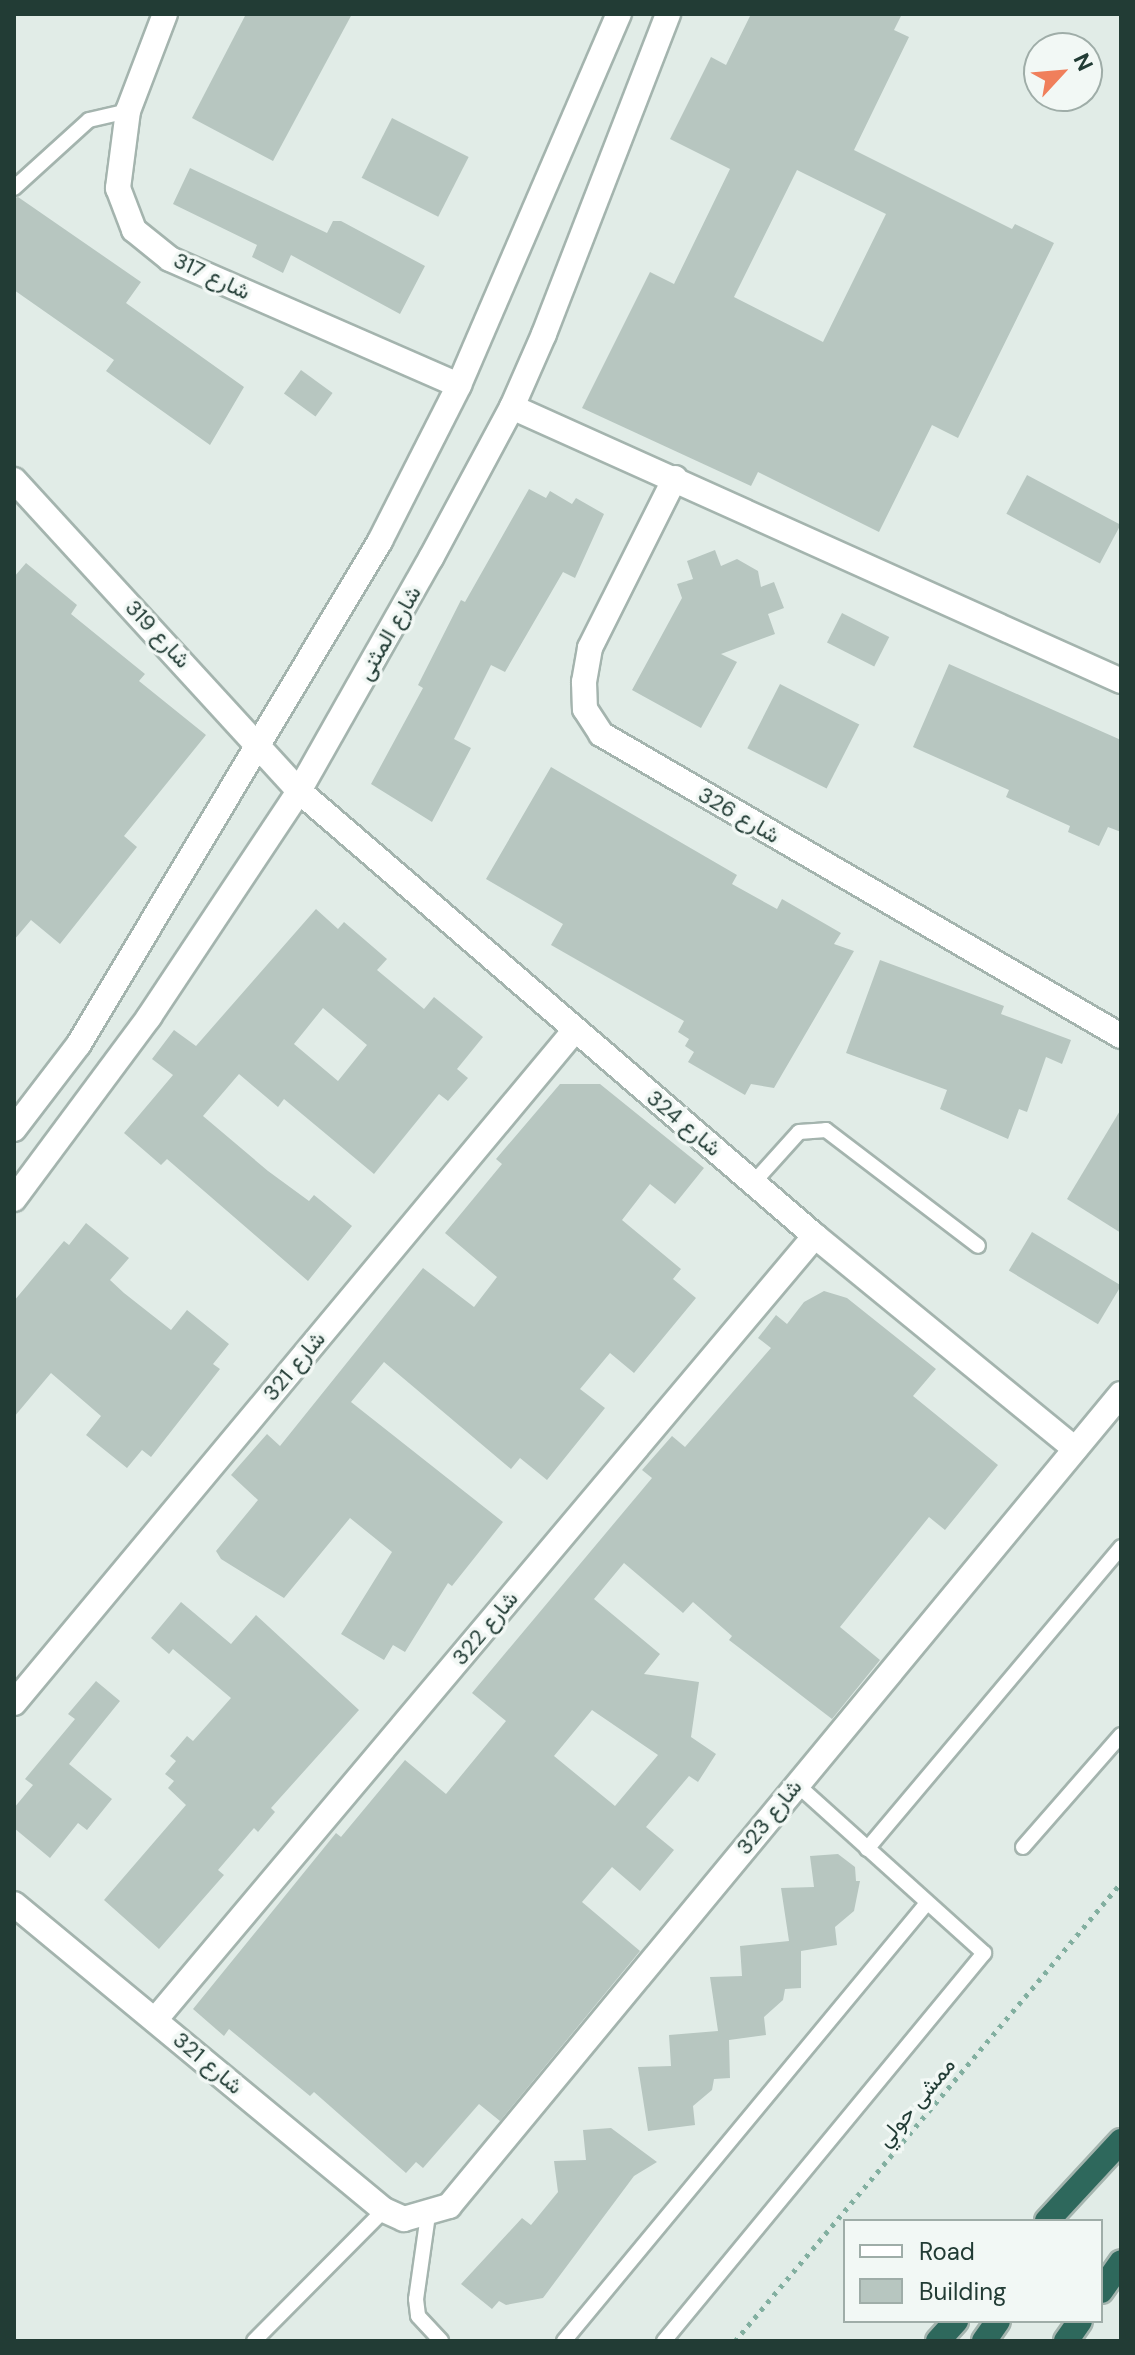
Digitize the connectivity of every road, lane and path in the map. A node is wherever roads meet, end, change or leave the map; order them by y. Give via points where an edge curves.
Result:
1 (165, 14) edge
2 (619, 14) edge
3 (668, 14) edge
4 (128, 111) junction
5 (14, 188) edge
6 (459, 385) junction
7 (512, 407) junction
8 (675, 478) junction
9 (14, 480) edge
10 (1121, 681) edge
11 (262, 747) junction
12 (299, 791) junction
13 (575, 1030) junction
14 (1121, 1036) edge
15 (14, 1129) edge
16 (754, 1182) junction
17 (14, 1199) edge
18 (815, 1236) junction
19 (978, 1246) dead end
20 (1120, 1396) edge
21 (1075, 1449) junction
22 (1121, 1547) edge
23 (14, 1703) edge
24 (1121, 1735) edge
25 (796, 1784) junction
26 (1023, 1847) dead end
27 (867, 1849) junction
28 (1121, 1883) edge
29 (927, 1903) junction
30 (14, 1904) edge
31 (155, 2020) junction
32 (1121, 2143) edge
33 (394, 2214) junction
34 (428, 2215) junction
35 (1049, 2219) edge
36 (1069, 2219) edge
37 (1121, 2262) edge
38 (1103, 2288) edge
39 (954, 2323) edge
40 (997, 2323) edge
41 (1079, 2323) edge
42 (254, 2341) edge
43 (441, 2341) edge
44 (564, 2341) edge
45 (664, 2341) edge
46 (735, 2341) edge
47 (938, 2341) edge
48 (984, 2341) edge
49 (1066, 2341) edge

1 - 4 street, شارع 317
2 - 6 street
3 - 7 street, شارع المثنى via 599,200
4 - 5 lane via 89,120
4 - 6 street, شارع 317 via 118,188 134,230 170,259
6 - 11 street via 380,541
7 - 8 street
7 - 12 street, شارع المثنى
8 - 10 street
8 - 14 street, شارع 326 via 590,648 585,709 601,734
9 - 11 street, شارع 319
11 - 12 street, شارع 319
11 - 15 street via 79,1044
12 - 13 street, شارع 324
12 - 17 street, شارع المثنى via 149,1017
13 - 16 street, شارع 324
13 - 23 street, شارع 321
16 - 18 street, شارع 324
16 - 19 lane via 799,1132 826,1130
18 - 21 street, شارع 324
18 - 31 street, شارع 322
20 - 21 street, شارع 323
21 - 25 street, شارع 323
22 - 27 lane
24 - 26 lane
25 - 27 lane
25 - 34 street, شارع 323 via 449,2206
27 - 29 lane
28 - 46 path, ممشى حولي
29 - 44 lane
29 - 45 lane via 984,1953
30 - 31 street, شارع 321
31 - 33 street, شارع 321
32 - 35 highway
32 - 36 highway
33 - 34 street, شارع 323
33 - 42 lane
34 - 43 lane via 416,2299 418,2316
37 - 38 highway
39 - 47 highway
40 - 48 highway
41 - 49 highway

